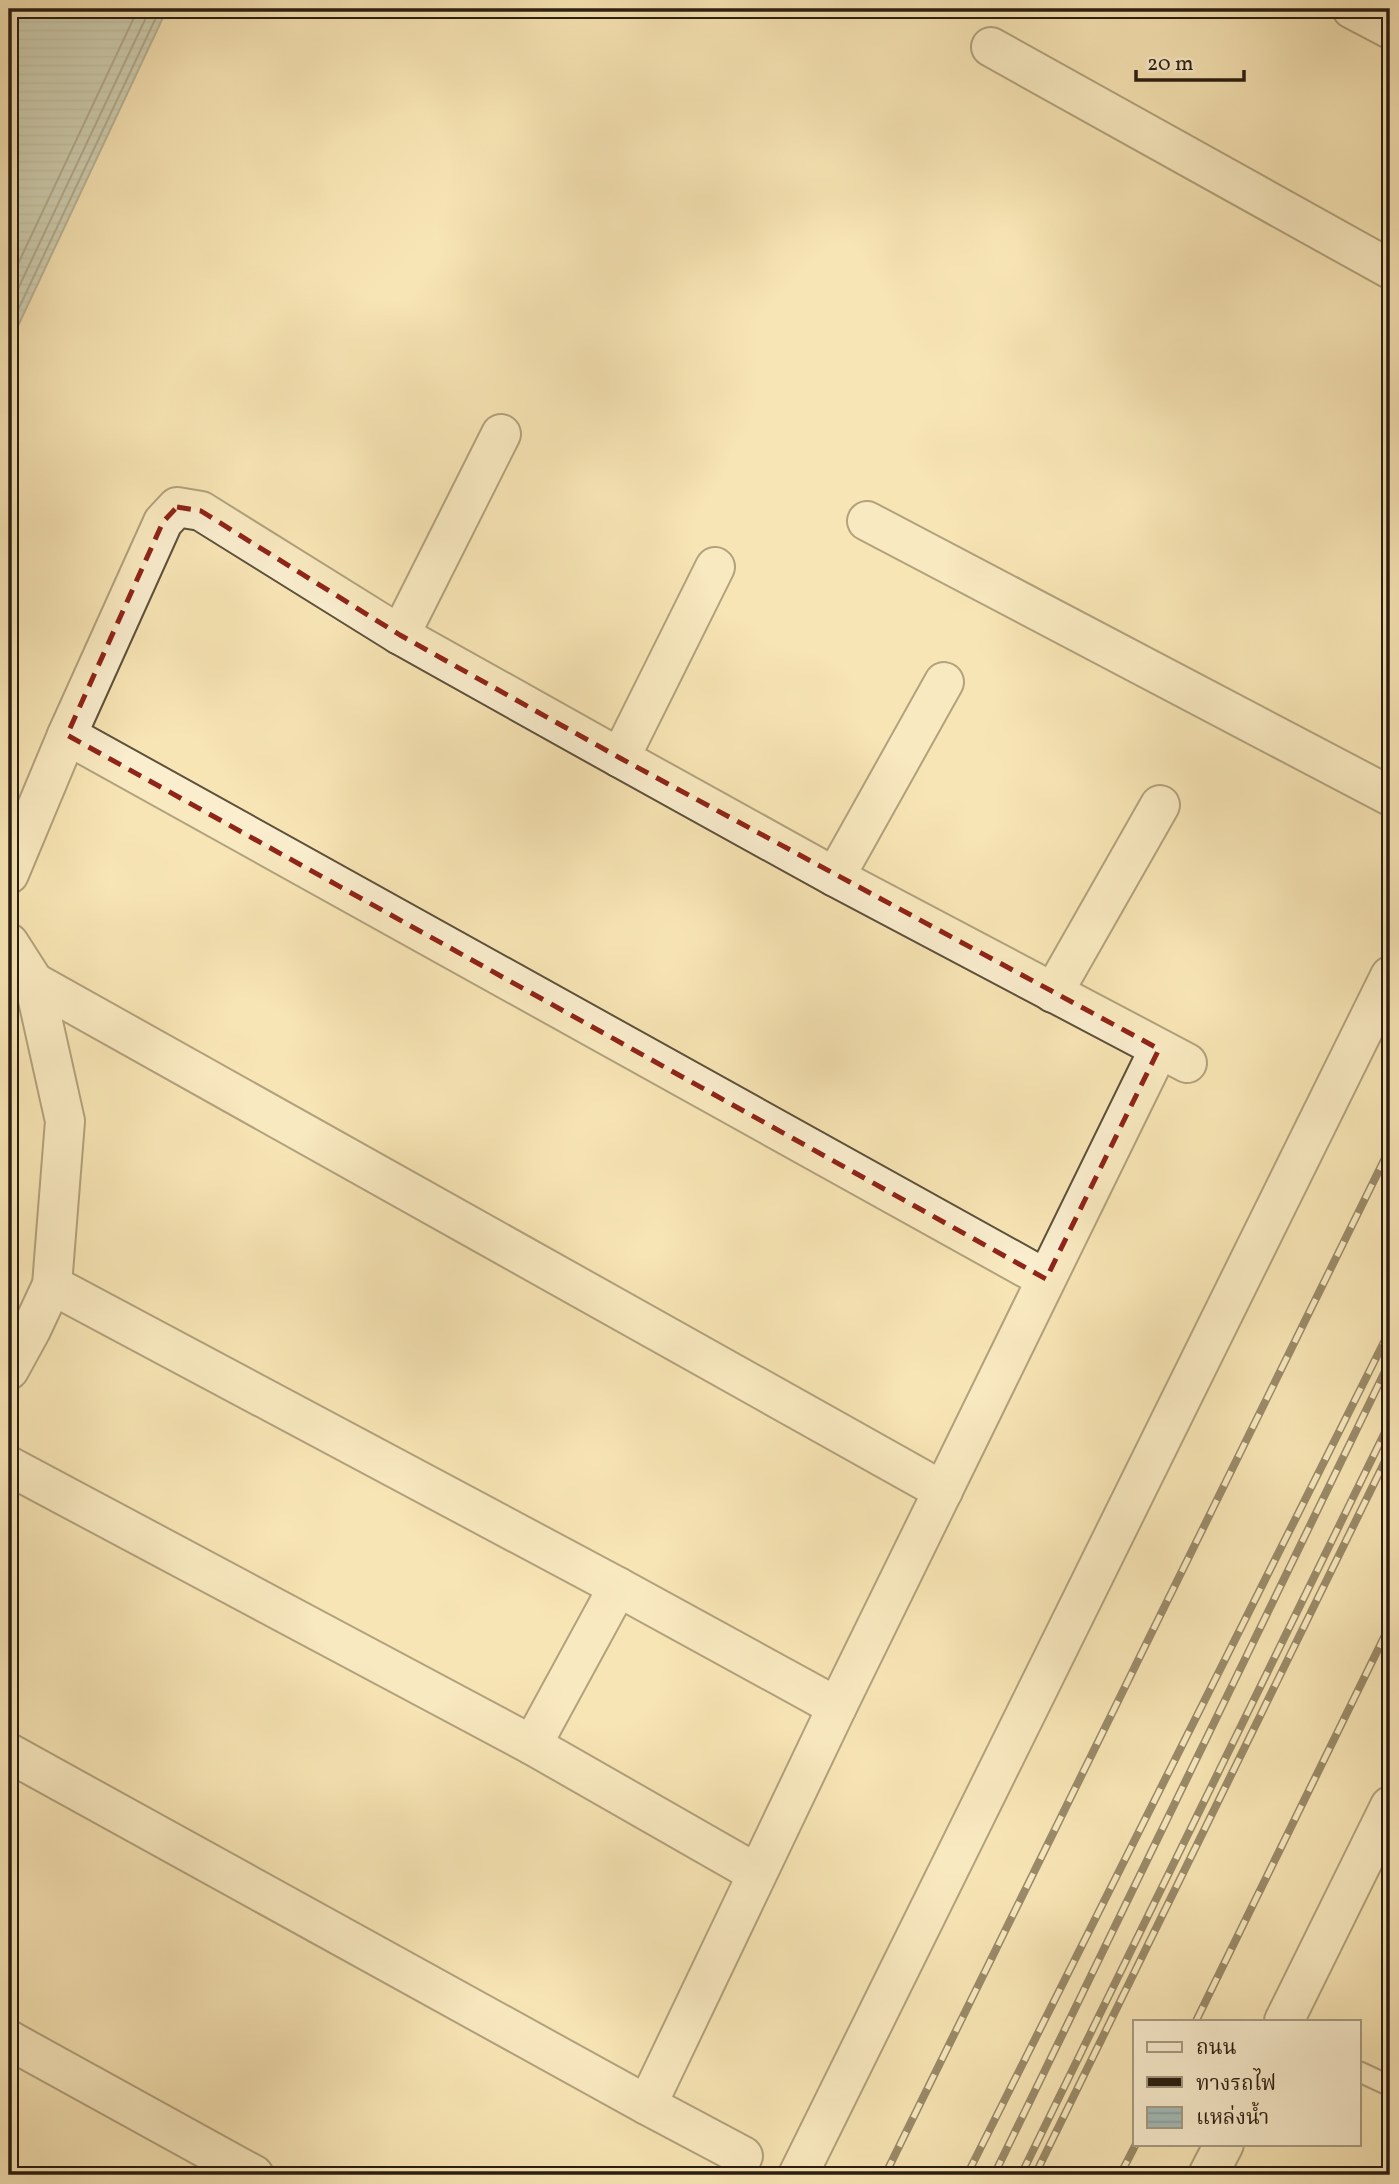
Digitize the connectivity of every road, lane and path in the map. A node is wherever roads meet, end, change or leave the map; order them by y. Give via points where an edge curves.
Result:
1 (1352, 9) edge
2 (1390, 29) edge
3 (991, 47) dead end
4 (1390, 269) edge
5 (501, 433) dead end
6 (867, 521) dead end
7 (716, 567) dead end
8 (400, 635) junction
9 (944, 682) dead end
10 (67, 735) junction
11 (620, 758) junction
12 (1386, 785) edge
13 (1160, 805) dead end
14 (9, 874) edge
15 (835, 877) junction
16 (9, 943) edge
17 (1390, 976) edge
18 (34, 982) junction
19 (1053, 993) junction
20 (1046, 1279) junction
21 (52, 1285) junction
22 (20, 1326) edge
23 (9, 1370) edge
24 (9, 1466) edge
25 (943, 1491) junction
26 (618, 1587) junction
27 (837, 1707) junction
28 (532, 1745) junction
29 (9, 1753) edge
30 (1390, 1805) edge
31 (757, 1873) junction
32 (1284, 2020) edge
33 (9, 2040) edge
34 (1360, 2072) edge
35 (1390, 2086) edge
36 (647, 2105) junction
37 (1223, 2146) edge
38 (743, 2156) dead end
39 (254, 2175) edge
40 (798, 2175) edge
41 (1208, 2175) edge

1 - 2 street
3 - 4 street
5 - 8 street
6 - 12 street
7 - 11 street
8 - 10 street via 201,511 177,507 163,522
8 - 11 street
9 - 15 street
10 - 14 street
10 - 20 street
11 - 15 street
13 - 19 street
15 - 19 street
16 - 18 street
17 - 40 street
18 - 21 street via 65,1121
18 - 25 street
19 - 20 street via 1173,1056
20 - 25 street
21 - 22 street
21 - 26 street
22 - 23 street
24 - 28 street
25 - 27 street
26 - 27 street
26 - 28 street
27 - 31 street
28 - 31 street
29 - 36 street
30 - 32 street
31 - 36 street
33 - 39 street
34 - 35 lane
36 - 38 street
37 - 41 street

